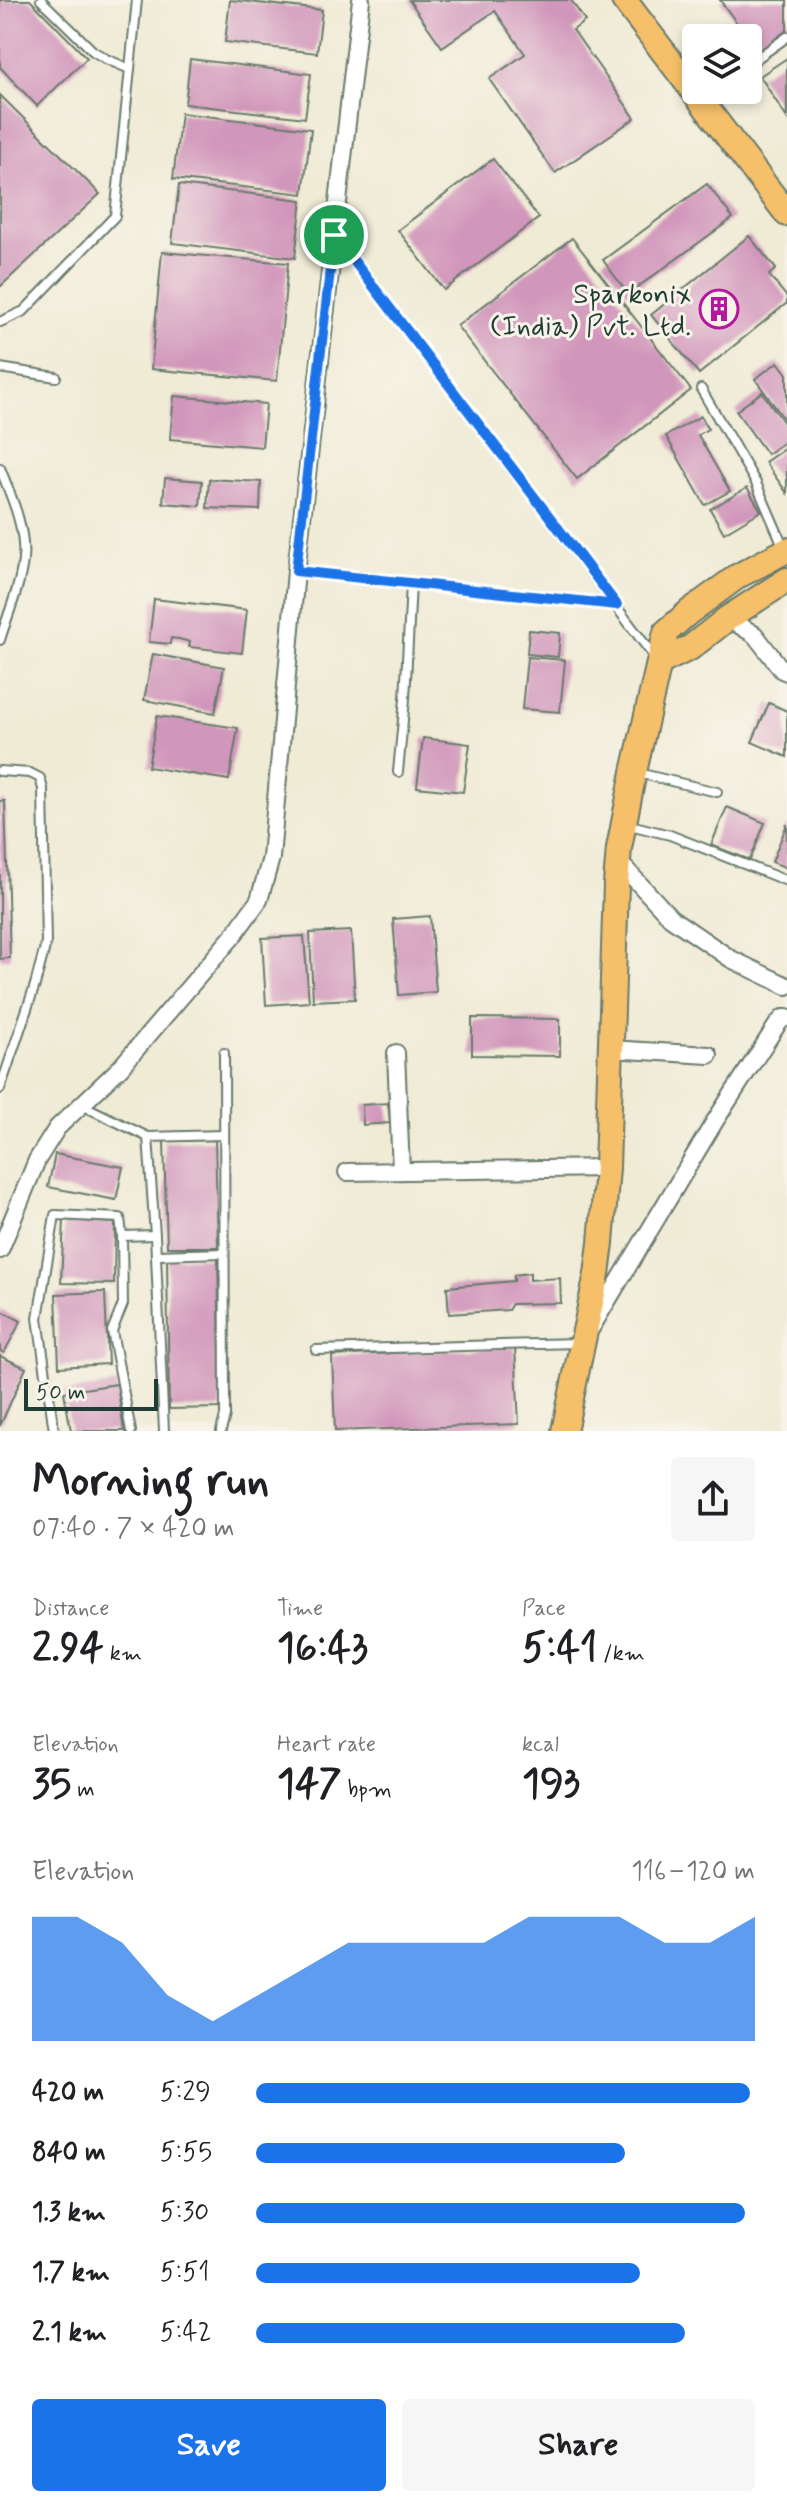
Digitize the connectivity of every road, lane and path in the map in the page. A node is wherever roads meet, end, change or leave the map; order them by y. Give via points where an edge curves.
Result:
1 (41, 0) edge
2 (137, 0) edge
3 (361, 0) edge
4 (624, 0) edge
5 (787, 37) edge
6 (762, 55) edge
7 (130, 69) junction
8 (787, 214) edge
9 (334, 235) junction
10 (0, 322) edge
11 (0, 368) edge
12 (56, 377) dead end
13 (701, 389) dead end
14 (0, 468) edge
15 (786, 550) edge
16 (296, 571) junction
17 (787, 580) edge
18 (411, 584) junction
19 (617, 605) junction
20 (728, 618) junction
21 (0, 640) edge
22 (659, 663) junction
23 (787, 672) edge
24 (0, 771) edge
25 (398, 772) dead end
26 (634, 772) junction
27 (717, 792) dead end
28 (624, 824) junction
29 (618, 861) junction
30 (787, 881) edge
31 (787, 986) edge
32 (787, 1018) edge
33 (610, 1049) junction
34 (224, 1053) dead end
35 (396, 1053) dead end
36 (709, 1055) dead end
37 (0, 1089) edge
38 (81, 1105) junction
39 (223, 1135) junction
40 (148, 1137) junction
41 (607, 1168) junction
42 (401, 1171) junction
43 (347, 1172) dead end
44 (155, 1235) junction
45 (122, 1236) junction
46 (0, 1250) edge
47 (224, 1253) junction
48 (156, 1255) junction
49 (582, 1343) junction
50 (316, 1350) dead end
51 (54, 1431) edge
52 (131, 1431) edge
53 (164, 1431) edge
54 (221, 1431) edge
55 (564, 1431) edge

1 - 7 lane via 93,51
2 - 7 lane
3 - 9 street
4 - 8 main road
5 - 6 lane
7 - 10 lane via 115,216 24,311
9 - 16 street
9 - 19 lane
11 - 12 lane
13 - 15 lane via 756,483
14 - 21 lane via 16,511 23,559
15 - 22 main road via 738,576 666,632
16 - 18 lane
16 - 38 street via 271,858 259,900 120,1068
17 - 20 main road
18 - 19 lane
18 - 25 lane
19 - 22 lane
20 - 22 main road via 690,648
20 - 23 street via 755,635
22 - 26 main road
24 - 37 lane via 30,773 40,778 43,789 46,943
26 - 27 lane
26 - 28 main road
28 - 29 main road
28 - 30 lane via 670,835
29 - 31 street via 671,918 731,959
29 - 33 main road
32 - 49 street via 777,1025 715,1121
33 - 36 street
33 - 41 main road
34 - 39 lane
35 - 42 street
38 - 40 lane
38 - 46 street via 57,1128 37,1160
39 - 40 lane
39 - 47 lane
40 - 44 lane
41 - 42 street
41 - 49 main road via 597,1274
42 - 43 street
44 - 45 lane
44 - 48 lane
45 - 51 lane via 120,1218 55,1215 38,1318
45 - 52 lane via 123,1304 112,1331
47 - 48 lane
47 - 54 lane
48 - 53 lane
49 - 50 lane
49 - 55 main road

